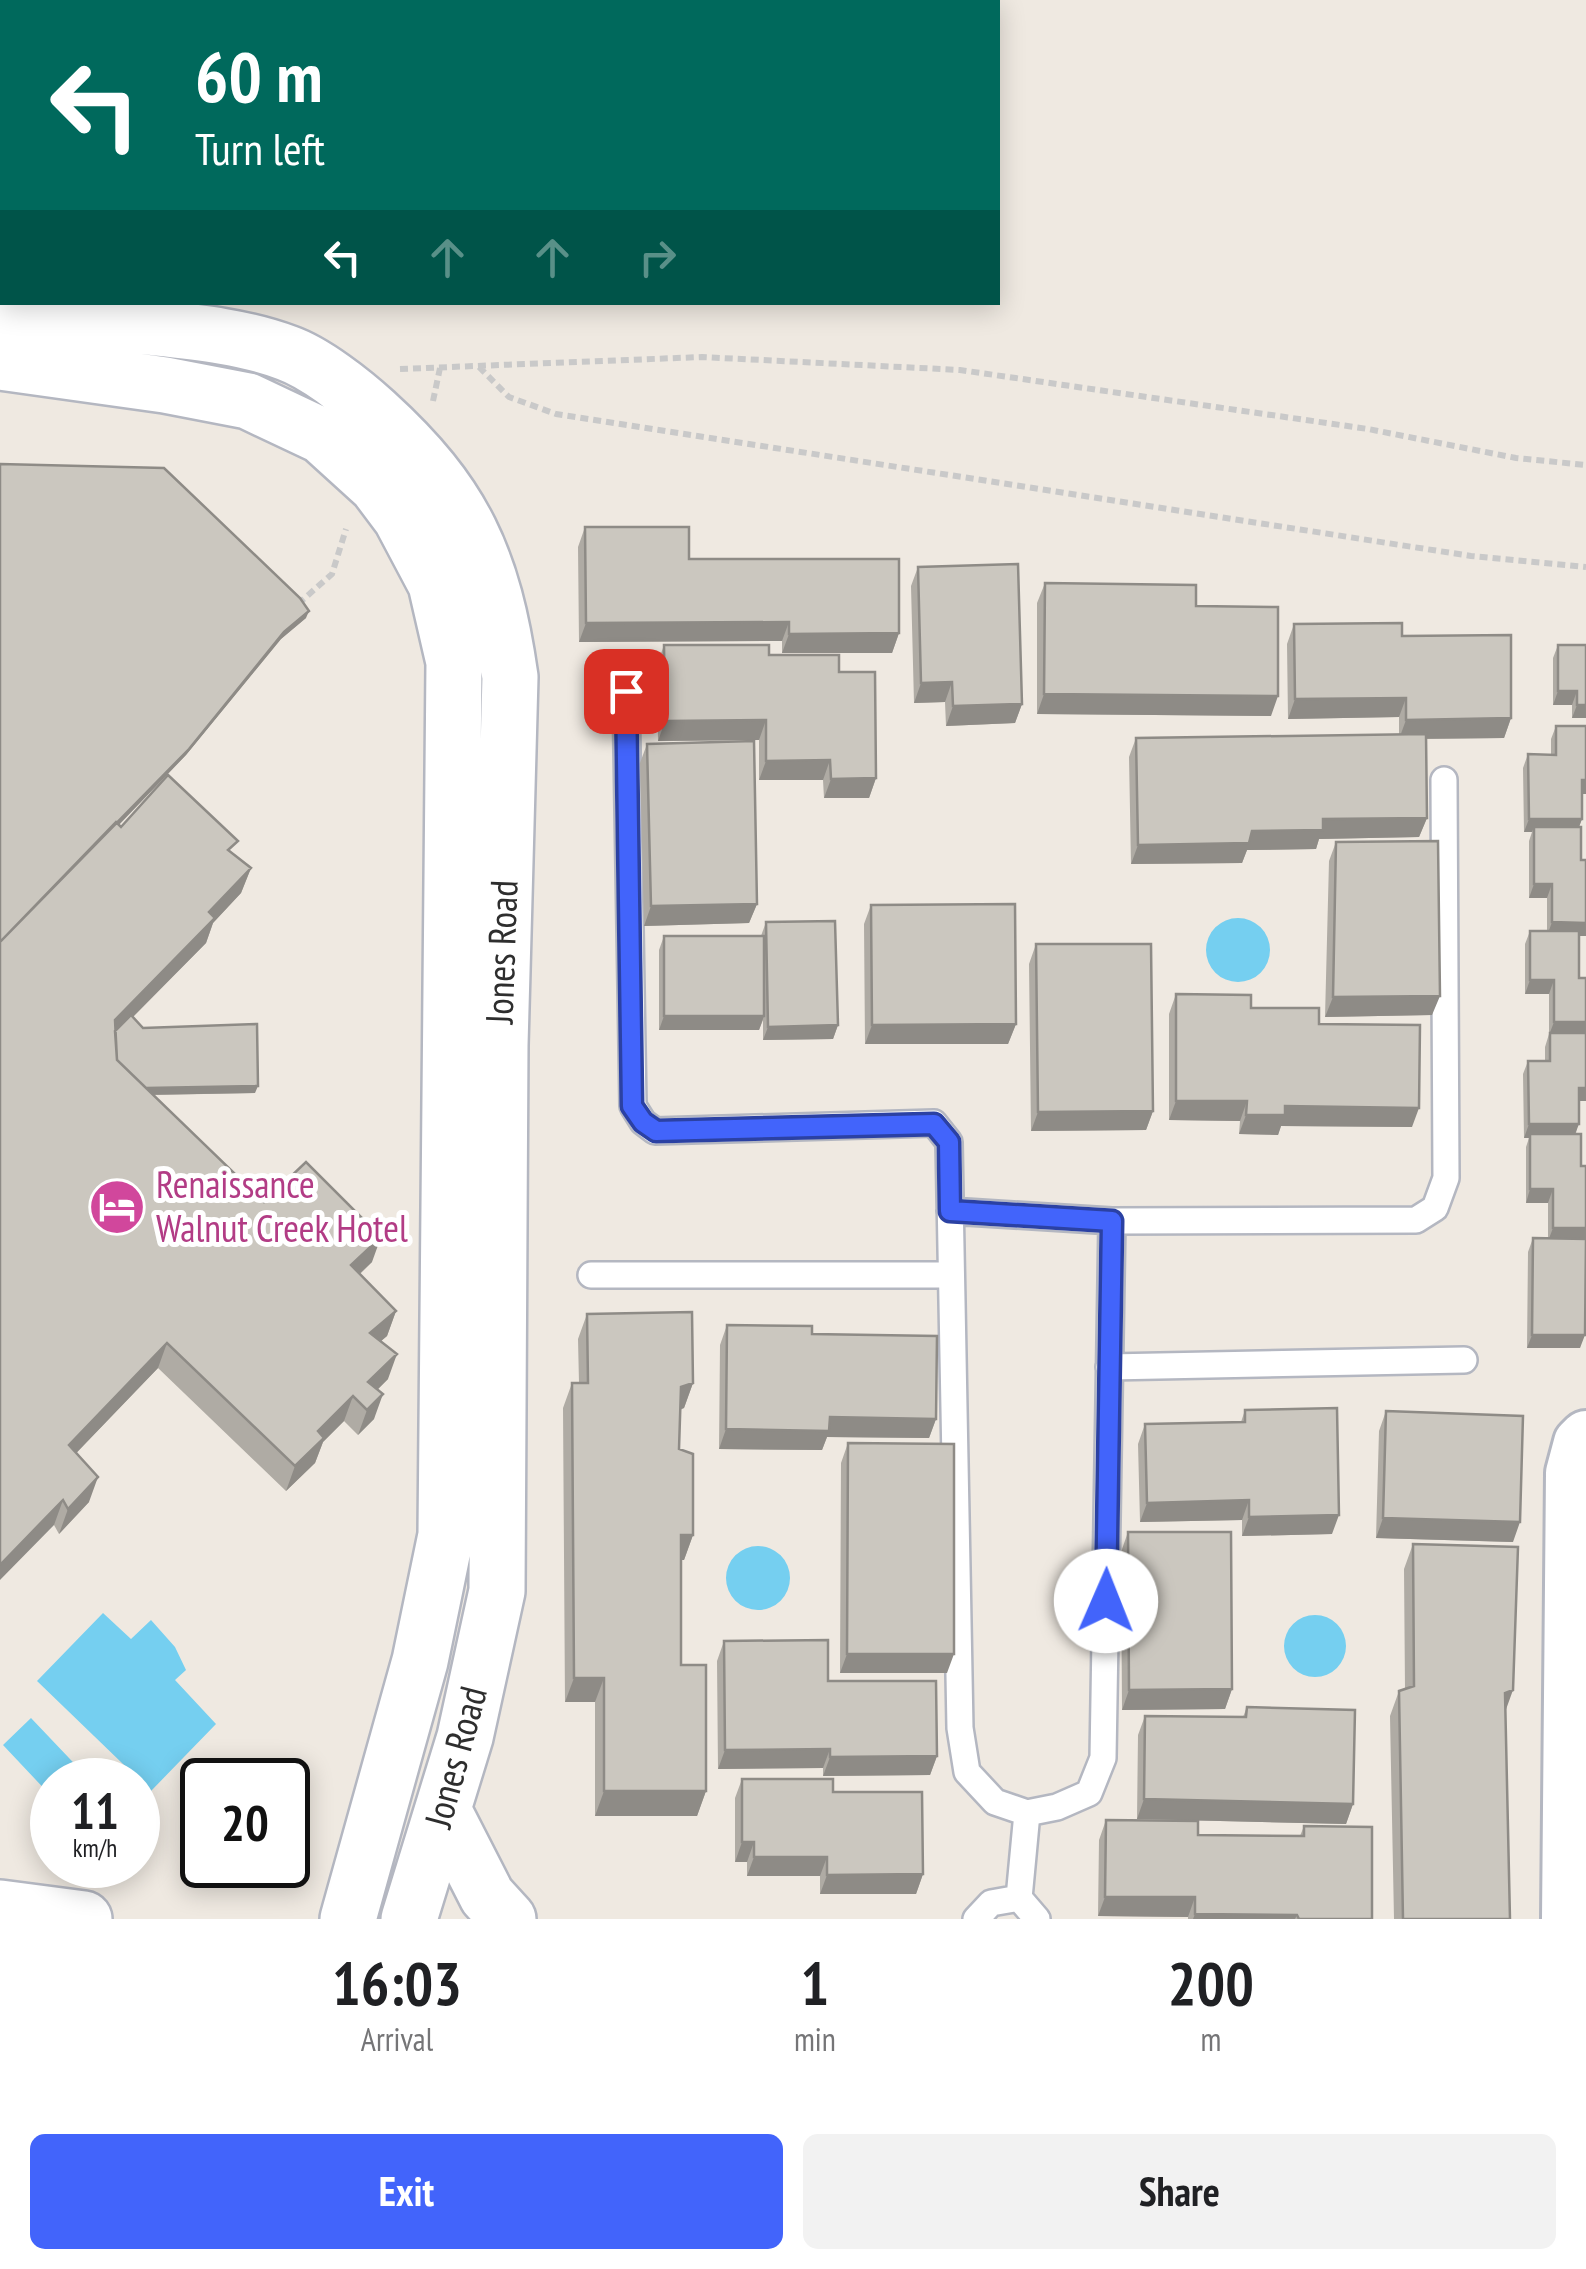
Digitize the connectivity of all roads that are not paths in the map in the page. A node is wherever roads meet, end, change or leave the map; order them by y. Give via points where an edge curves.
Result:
1 (0, 308) edge
2 (0, 362) edge
3 (626, 691) dead end
4 (1444, 780) dead end
5 (452, 968) junction
6 (500, 1045) junction
7 (950, 1211) junction
8 (1112, 1221) junction
9 (591, 1275) dead end
10 (950, 1275) junction
11 (1464, 1360) dead end
12 (1109, 1367) junction
13 (1586, 1436) edge
14 (443, 1810) junction
15 (1027, 1813) junction
16 (1019, 1898) junction
17 (0, 1908) edge
18 (84, 1919) edge
19 (348, 1919) edge
20 (409, 1919) edge
21 (508, 1919) edge
22 (976, 1919) edge
23 (1037, 1919) edge
24 (1568, 1919) edge

1 - 6 street, Jones Road via 213,334 289,353 355,395 412,446 449,491 486,563 510,677
2 - 5 street, Jones Road via 248,402 322,436 393,507 436,584 454,662
3 - 7 lane via 632,1106 656,1131 934,1124 949,1142
4 - 8 lane via 1446,1178 1435,1208 1416,1220
5 - 6 lane via 477,992
5 - 19 street, Jones Road via 446,1536 420,1661
6 - 14 street, Jones Road via 496,1590
7 - 8 lane
7 - 10 lane
8 - 12 lane
9 - 10 lane
10 - 15 lane via 960,1728 967,1772 996,1802
11 - 12 lane
12 - 15 lane via 1103,1758 1090,1793
13 - 24 street via 1572,1473
14 - 20 street, Jones Road
14 - 21 street via 488,1896
15 - 16 lane
16 - 22 lane via 991,1903
16 - 23 lane
17 - 18 street

